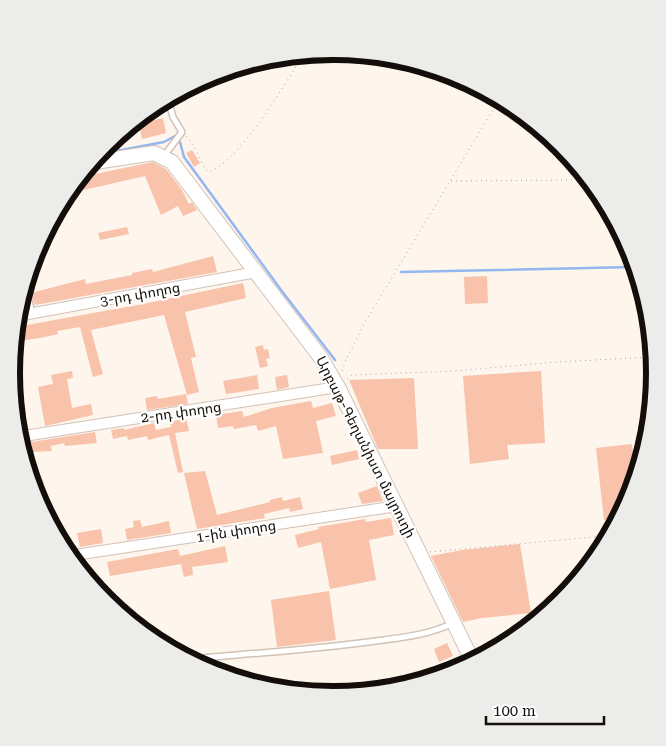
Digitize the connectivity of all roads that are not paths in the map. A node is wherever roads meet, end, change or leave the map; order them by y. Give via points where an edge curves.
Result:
1 (170, 106) edge
2 (163, 156) junction
3 (104, 160) edge
4 (257, 272) junction
5 (27, 314) edge
6 (338, 387) junction
7 (26, 436) edge
8 (397, 506) junction
9 (78, 554) edge
10 (454, 623) junction
11 (469, 655) edge
12 (204, 658) edge

1 - 2 lane via 182,132
2 - 3 main road via 143,153
2 - 4 main road, Արբաթ-Գեղանիստ մայրուղի via 180,170
4 - 5 street, 3-րդ փողոց
4 - 6 main road, Արբաթ-Գեղանիստ մայրուղի via 312,344
6 - 7 street, 2-րդ փողոց
6 - 8 main road, Արբաթ-Գեղանիստ մայրուղի
8 - 9 street, 1-ին փողոց
8 - 10 main road, Արբաթ-Գեղանիստ մայրուղի
10 - 11 main road, Արբաթ-Գեղանիստ մայրուղի
10 - 12 lane via 440,630 395,638

